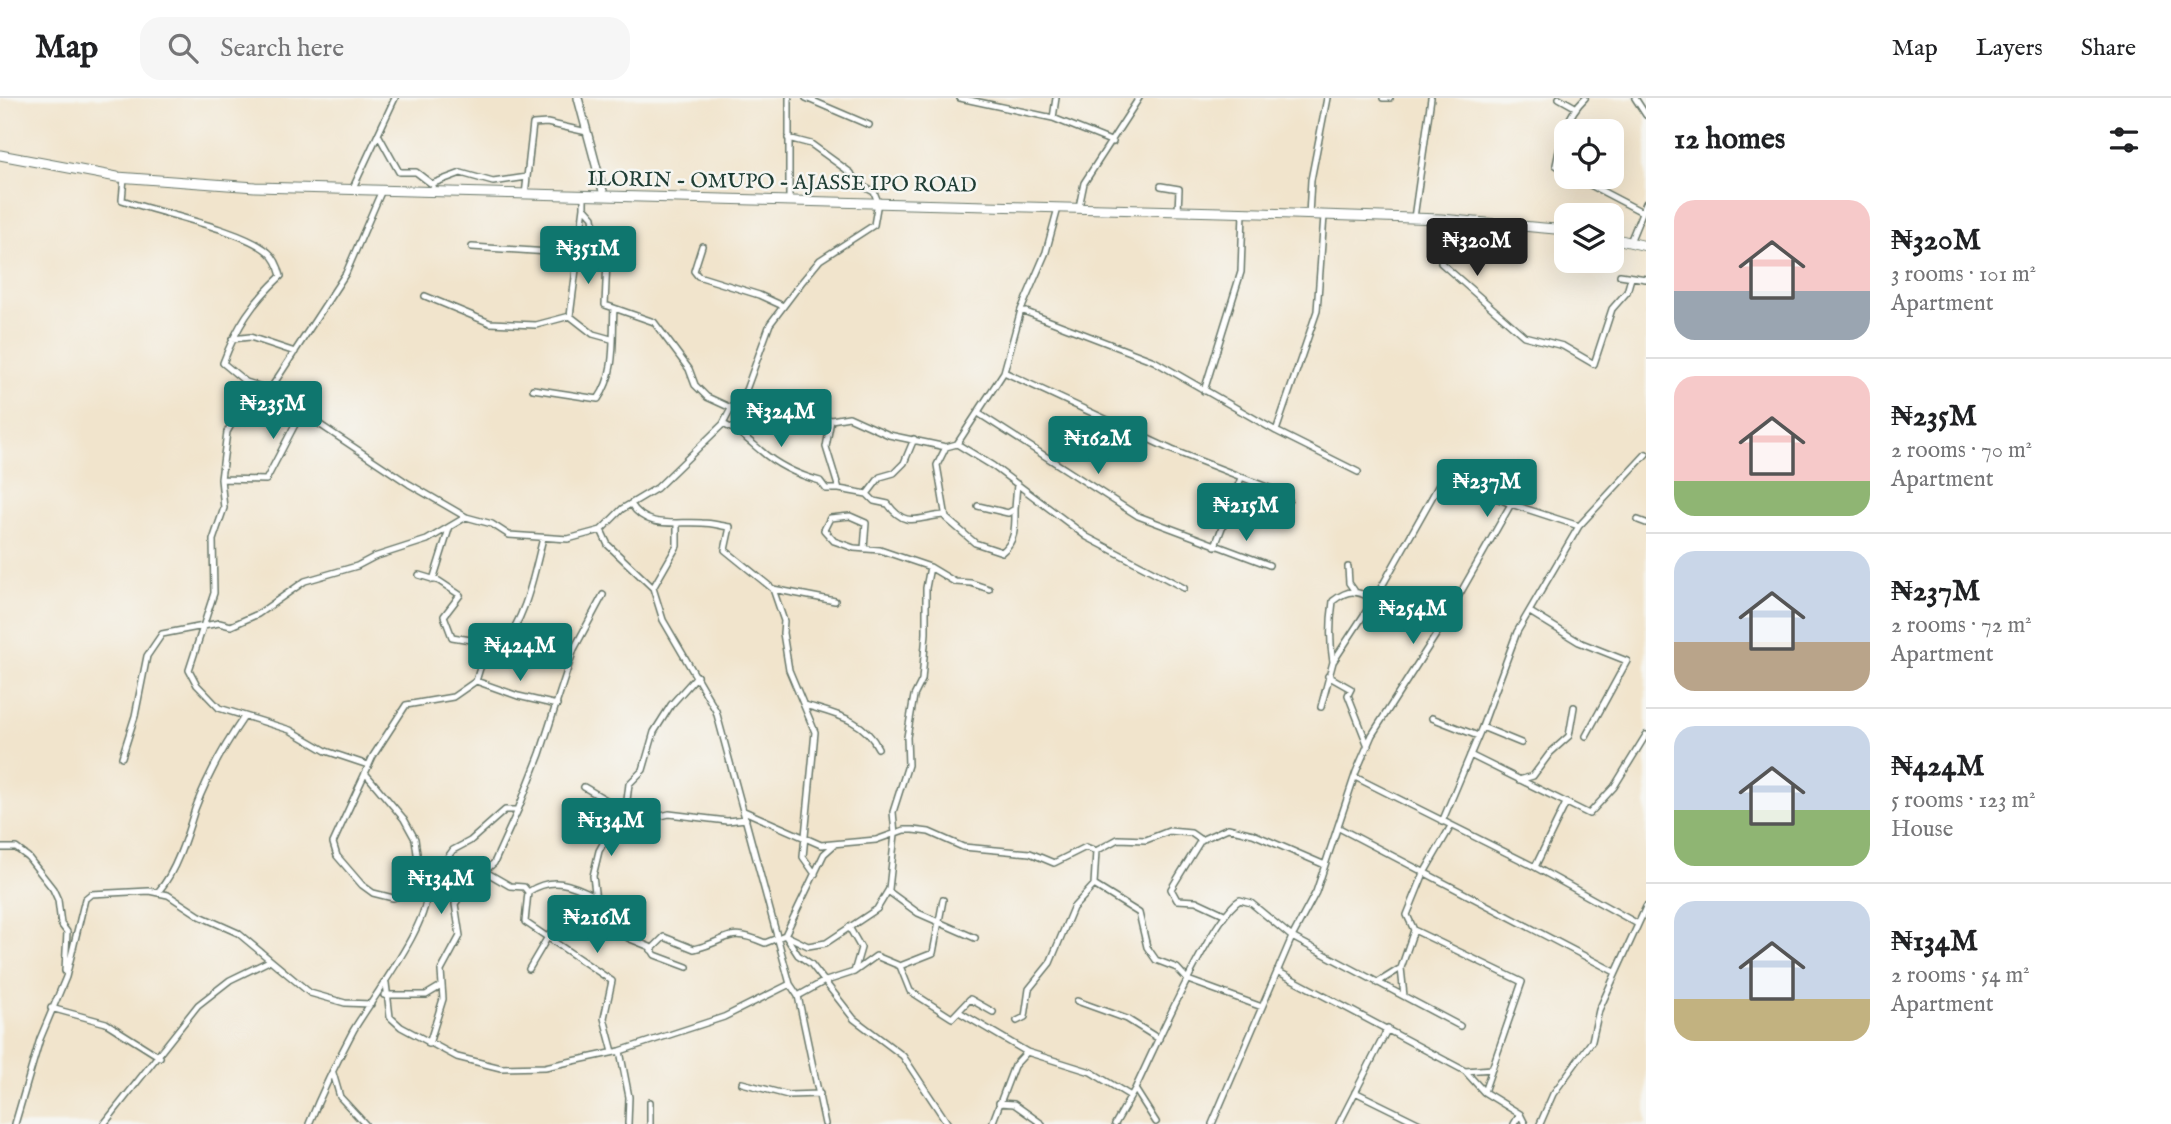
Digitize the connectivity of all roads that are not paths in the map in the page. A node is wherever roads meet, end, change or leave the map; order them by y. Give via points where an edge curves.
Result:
1 (395, 98) edge
2 (578, 98) edge
3 (789, 98) edge
4 (806, 98) edge
5 (960, 98) edge
6 (1056, 98) edge
7 (1139, 98) edge
8 (1325, 98) edge
9 (1383, 98) edge
10 (1391, 98) edge
11 (1431, 98) edge
12 (1559, 98) edge
13 (1585, 98) edge
14 (1635, 98) edge
15 (1575, 107) junction
16 (1646, 115) edge
17 (1053, 118) junction
18 (1570, 119) edge
19 (869, 125) dead end
20 (587, 132) junction
21 (379, 136) junction
22 (788, 138) junction
23 (1113, 142) junction
24 (0, 155) edge
25 (527, 177) junction
26 (124, 178) junction
27 (1161, 186) dead end
28 (432, 187) junction
29 (1598, 189) edge
30 (352, 190) junction
31 (382, 190) junction
32 (525, 195) junction
33 (604, 195) junction
34 (584, 196) junction
35 (789, 201) junction
36 (878, 202) junction
37 (1646, 203) edge
38 (584, 207) junction
39 (1079, 207) junction
40 (1058, 208) junction
41 (1178, 211) junction
42 (1242, 212) junction
43 (1642, 212) junction
44 (1309, 215) junction
45 (1324, 216) junction
46 (1413, 218) junction
47 (1443, 220) junction
48 (1554, 229) edge
49 (1624, 241) edge
50 (1630, 243) junction
51 (702, 246) dead end
52 (1646, 246) edge
53 (472, 247) dead end
54 (579, 254) junction
55 (1620, 275) dead end
56 (1631, 278) junction
57 (1646, 279) edge
58 (425, 296) dead end
59 (783, 306) junction
60 (614, 308) junction
61 (1021, 310) junction
62 (570, 316) junction
63 (232, 339) junction
64 (611, 339) junction
65 (295, 352) junction
66 (1004, 372) junction
67 (254, 384) junction
68 (533, 389) dead end
69 (746, 390) junction
70 (269, 391) junction
71 (1204, 391) junction
72 (732, 407) junction
73 (758, 410) junction
74 (301, 413) junction
75 (978, 413) junction
76 (831, 420) junction
77 (723, 424) junction
78 (1276, 431) junction
79 (914, 439) junction
80 (957, 444) junction
81 (946, 447) junction
82 (1646, 454) edge
83 (1358, 472) dead end
84 (1241, 478) junction
85 (221, 479) junction
86 (1017, 484) junction
87 (839, 489) junction
88 (867, 494) junction
89 (1289, 500) dead end
90 (631, 504) junction
91 (1511, 504) junction
92 (978, 506) dead end
93 (1015, 509) junction
94 (945, 515) junction
95 (466, 517) junction
96 (1638, 520) dead end
97 (1646, 523) edge
98 (677, 525) junction
99 (1579, 526) junction
100 (449, 529) junction
101 (601, 530) junction
102 (543, 538) junction
103 (1214, 546) junction
104 (864, 549) junction
105 (1269, 565) dead end
106 (930, 567) junction
107 (1348, 567) dead end
108 (419, 575) dead end
109 (433, 580) junction
110 (653, 588) junction
111 (1184, 588) dead end
112 (773, 589) junction
113 (989, 589) dead end
114 (1354, 590) junction
115 (603, 595) dead end
116 (1375, 597) junction
117 (835, 601) dead end
118 (1530, 612) junction
119 (204, 625) junction
120 (1441, 627) junction
121 (494, 649) junction
122 (1333, 662) junction
123 (697, 676) junction
124 (1328, 676) junction
125 (476, 681) junction
126 (557, 705) junction
127 (805, 705) junction
128 (1321, 707) dead end
129 (1574, 707) dead end
130 (244, 718) junction
131 (1432, 718) dead end
132 (1482, 727) junction
133 (1646, 735) edge
134 (1478, 736) junction
135 (1586, 736) dead end
136 (1521, 743) dead end
137 (1367, 746) junction
138 (878, 748) dead end
139 (1470, 755) junction
140 (122, 757) dead end
141 (368, 765) junction
142 (365, 773) junction
143 (1354, 777) junction
144 (1519, 780) junction
145 (584, 788) dead end
146 (1566, 803) junction
147 (623, 807) junction
148 (518, 810) junction
149 (744, 811) junction
150 (746, 819) junction
151 (1442, 822) junction
152 (1451, 826) junction
153 (1339, 828) junction
154 (895, 834) junction
155 (804, 837) junction
156 (1201, 840) junction
157 (834, 845) junction
158 (0, 848) edge
159 (1096, 851) junction
160 (1325, 865) junction
161 (1535, 867) junction
162 (484, 870) junction
163 (1424, 873) junction
164 (434, 874) junction
165 (815, 874) junction
166 (1094, 885) junction
167 (425, 888) junction
168 (888, 891) junction
169 (158, 892) junction
170 (528, 892) junction
171 (595, 896) junction
172 (943, 900) dead end
173 (1646, 907) edge
174 (1224, 914) junction
175 (939, 922) junction
176 (1638, 924) junction
177 (849, 927) junction
178 (1414, 930) junction
179 (550, 935) junction
180 (782, 937) junction
181 (1292, 937) junction
182 (975, 938) dead end
183 (651, 950) junction
184 (269, 961) junction
185 (900, 966) junction
186 (687, 967) dead end
187 (1401, 968) junction
188 (529, 969) dead end
189 (1278, 971) junction
190 (854, 972) junction
191 (1615, 972) junction
192 (66, 976) junction
193 (1188, 980) junction
194 (822, 982) junction
195 (386, 983) junction
196 (1377, 983) junction
197 (790, 984) junction
198 (441, 986) junction
199 (378, 994) junction
200 (387, 995) junction
201 (798, 996) junction
202 (1404, 997) junction
203 (1077, 1001) dead end
204 (370, 1004) junction
205 (1262, 1007) junction
206 (51, 1008) junction
207 (959, 1012) junction
208 (993, 1012) dead end
209 (1017, 1021) dead end
210 (1460, 1026) dead end
211 (1388, 1028) junction
212 (1159, 1039) junction
213 (429, 1044) junction
214 (617, 1051) junction
215 (1027, 1052) junction
216 (160, 1057) junction
217 (1492, 1069) junction
218 (1465, 1071) junction
219 (333, 1073) junction
220 (742, 1083) dead end
221 (1135, 1089) junction
222 (1355, 1092) junction
223 (1484, 1092) junction
224 (820, 1094) junction
225 (1129, 1095) junction
226 (650, 1102) dead end
227 (999, 1103) junction
228 (1520, 1114) junction
229 (628, 1122) edge
230 (1156, 1122) dead end
231 (15, 1124) edge
232 (104, 1124) edge
233 (309, 1124) edge
234 (365, 1124) edge
235 (638, 1124) edge
236 (650, 1124) edge
237 (825, 1124) edge
238 (948, 1124) edge
239 (992, 1124) edge
240 (1042, 1124) edge
241 (1115, 1124) edge
242 (1212, 1124) edge
243 (1339, 1124) edge
244 (1420, 1124) edge
245 (1514, 1124) edge
246 (1525, 1124) edge
247 (1540, 1124) edge

1 - 21 street
2 - 20 street
3 - 22 street
4 - 19 street
5 - 17 street
6 - 17 street
7 - 23 street
8 - 44 street
9 - 10 street
11 - 46 street
12 - 15 street
13 - 15 street
14 - 16 street
15 - 18 street
17 - 23 street
20 - 25 street via 533,124
20 - 33 street
21 - 28 street via 399,172 416,172
21 - 30 street
22 - 35 street
22 - 36 street via 811,144 836,160 856,183 874,192
23 - 39 street via 1084,183
24 - 26 highway, ILORIN - OMUPO - AJASSE IPO ROAD
25 - 28 street via 493,182 461,173
25 - 32 street
26 - 30 highway, ILORIN - OMUPO - AJASSE IPO ROAD
26 - 63 street via 122,200 223,230 268,252 277,265 281,276 255,300
27 - 41 street via 1179,189
28 - 31 highway, ILORIN - OMUPO - AJASSE IPO ROAD
28 - 32 highway, ILORIN - OMUPO - AJASSE IPO ROAD
29 - 43 street
30 - 31 highway, ILORIN - OMUPO - AJASSE IPO ROAD
31 - 65 street via 346,273
32 - 34 highway, ILORIN - OMUPO - AJASSE IPO ROAD
33 - 34 highway, ILORIN - OMUPO - AJASSE IPO ROAD
33 - 35 highway, ILORIN - OMUPO - AJASSE IPO ROAD
34 - 38 street
35 - 36 highway, ILORIN - OMUPO - AJASSE IPO ROAD
36 - 40 highway, ILORIN - OMUPO - AJASSE IPO ROAD
36 - 59 street via 874,225 820,260
37 - 43 street
38 - 54 street
38 - 60 street via 593,217 598,254 607,260 605,305
39 - 40 highway, ILORIN - OMUPO - AJASSE IPO ROAD
39 - 41 highway, ILORIN - OMUPO - AJASSE IPO ROAD
40 - 61 street via 1046,252
41 - 42 highway, ILORIN - OMUPO - AJASSE IPO ROAD
42 - 44 highway, ILORIN - OMUPO - AJASSE IPO ROAD
42 - 71 street via 1241,272
43 - 50 street
44 - 45 highway, ILORIN - OMUPO - AJASSE IPO ROAD
45 - 46 highway, ILORIN - OMUPO - AJASSE IPO ROAD
45 - 78 street via 1317,311
46 - 47 highway, ILORIN - OMUPO - AJASSE IPO ROAD
47 - 48 highway, ILORIN - OMUPO - AJASSE IPO ROAD
47 - 56 street via 1441,263 1456,278 1524,336 1563,346 1594,364 1612,309 1627,292
49 - 50 highway
50 - 52 highway
51 - 59 street via 694,271 698,276
53 - 54 street
54 - 62 street
55 - 56 street
56 - 57 street
58 - 62 street via 490,323 536,326
59 - 69 street via 770,324
60 - 64 street
60 - 72 street via 654,322 689,369 695,385 707,397
61 - 66 street
61 - 71 street via 1154,361
62 - 64 street via 593,334
63 - 65 street via 250,337
63 - 67 street via 223,363
64 - 68 street via 608,377 598,399
65 - 70 street
66 - 75 street
66 - 84 street
67 - 70 street
67 - 85 street via 227,432
69 - 72 street
69 - 73 street
70 - 74 street
71 - 78 street
72 - 73 street via 742,414
72 - 77 street
73 - 76 street via 808,413
74 - 85 street via 266,480
74 - 95 street
75 - 80 street
75 - 103 street via 1117,504
76 - 79 street via 857,418 889,435
76 - 87 street via 826,447
77 - 87 street via 743,433 796,474 820,481 826,489
77 - 90 street via 657,488
78 - 83 street
79 - 81 street
79 - 88 street via 904,463 894,473 880,477
80 - 81 street
80 - 86 street
81 - 94 street via 937,465
82 - 99 street
84 - 89 street
84 - 103 street
85 - 119 street via 224,508 213,540 214,593
86 - 93 street
86 - 111 street via 1087,537
87 - 88 street
88 - 94 street via 888,504 896,516 925,520
90 - 98 street via 639,516
90 - 101 street
91 - 99 street
91 - 116 street via 1444,476
91 - 120 street
92 - 93 street via 1008,513
93 - 94 street via 1015,532 1002,552 975,543
95 - 100 street
95 - 102 street via 492,524 509,535
96 - 97 street
98 - 110 street via 677,546
98 - 112 street via 730,527 725,550
99 - 118 street
100 - 109 street
100 - 119 street via 357,566 305,581 258,614 231,626
101 - 102 street via 568,539
101 - 110 street via 608,545
102 - 121 street via 522,615 499,650
103 - 105 street
104 - 104 street via 834,541 824,530 830,517 850,516 866,523
104 - 106 street
106 - 113 street via 955,582
106 - 154 street via 922,680 914,696 907,737 908,765 893,813
107 - 114 street
108 - 109 street
109 - 121 street via 460,595 444,616 453,637 477,640
110 - 123 street via 663,620
112 - 117 street
112 - 127 street via 784,621 789,670
114 - 116 street
114 - 122 street via 1334,601 1328,637
115 - 126 street via 575,649
116 - 120 street
116 - 122 street
118 - 132 street via 1500,672
118 - 135 street via 1579,642 1628,661
119 - 130 street via 190,670 197,685 219,708
119 - 140 street via 162,634 147,656
120 - 137 street
121 - 125 street
122 - 124 street
123 - 147 street via 654,732 643,770 629,784
123 - 149 street via 716,711
124 - 128 street
124 - 137 street via 1351,690 1348,695
125 - 126 street
125 - 141 street via 453,697 406,705
126 - 148 street
127 - 138 street via 859,724
127 - 155 street via 815,732
129 - 144 street via 1569,736 1533,776
130 - 141 street via 290,730 326,751
130 - 169 street via 208,778 187,839
131 - 134 street
132 - 134 street
132 - 136 street
133 - 146 street via 1614,788 1588,814
134 - 139 street
137 - 143 street
139 - 144 street
139 - 151 street
141 - 142 street
142 - 164 street via 404,818 415,839 418,861
142 - 167 street via 335,834 337,856 373,893 393,898
143 - 151 street
143 - 153 street
144 - 146 street
145 - 147 street
146 - 161 street
147 - 150 street via 642,821 669,814
147 - 171 street via 599,851 593,876
148 - 162 street via 494,863
148 - 164 street via 505,810 453,850
149 - 150 street
149 - 155 street
150 - 180 street
151 - 152 street
152 - 161 street
152 - 163 street
153 - 160 street
153 - 163 street
154 - 157 street
154 - 159 street via 929,832 963,847 1030,853 1054,863 1086,847
154 - 168 street
155 - 157 street
155 - 165 street via 803,857
156 - 159 street via 1191,833 1169,831 1146,840 1118,839
156 - 160 street via 1228,828
156 - 174 street via 1171,889 1177,900 1196,901
157 - 165 street
158 - 192 street via 16,848 28,857 58,900 66,932
159 - 166 street
160 - 181 street
161 - 176 street
162 - 170 street
162 - 198 street via 455,904 460,936 445,957
163 - 178 street via 1407,915
163 - 191 street
164 - 167 street
165 - 180 street
166 - 193 street via 1139,913 1152,956 1177,968
166 - 209 street via 1073,908 1050,963 1029,989 1025,1017
167 - 195 street via 425,909
168 - 175 street via 918,914
168 - 177 street via 877,909
169 - 184 street via 238,933
169 - 192 street via 91,894 85,899
170 - 171 street via 565,881
170 - 179 street via 525,922
171 - 183 street via 628,938
172 - 175 street
173 - 176 street
174 - 181 street via 1245,900
174 - 193 street
175 - 182 street
175 - 185 street via 933,953
176 - 191 street
177 - 180 street via 826,943 808,946
177 - 190 street via 861,948
178 - 187 street
178 - 217 street via 1522,982
179 - 188 street
179 - 214 street via 612,982 604,1018
180 - 183 street via 765,943 744,933 694,949 664,937
180 - 194 street via 811,964
180 - 197 street
181 - 189 street
181 - 196 street
183 - 186 street
184 - 204 street via 310,993 345,1003
184 - 216 street via 230,980 198,1005
185 - 190 street via 876,956
185 - 207 street via 911,991 951,1018
187 - 196 street
187 - 202 street
189 - 205 street
189 - 211 street
190 - 194 street
191 - 247 street via 1592,1041 1553,1094
192 - 206 street
193 - 205 street
193 - 212 street
194 - 201 street
194 - 238 street via 854,1019 903,1056
195 - 199 street
195 - 200 street
196 - 202 street
197 - 201 street
197 - 214 street via 724,1017
198 - 200 street via 426,995
198 - 213 street via 441,1009
199 - 200 street
199 - 204 street
200 - 213 street via 390,1017
201 - 224 street
202 - 210 street
203 - 212 street via 1127,1019
204 - 219 street
205 - 242 street
206 - 216 street via 106,1023
206 - 231 street
207 - 208 street via 970,999
207 - 215 street
211 - 218 street
211 - 222 street
212 - 221 street
213 - 214 street via 491,1068 545,1067
214 - 229 street via 629,1097
215 - 225 street via 1091,1072
215 - 227 street via 1014,1066
216 - 232 street
217 - 218 street
217 - 223 street
218 - 223 street
219 - 233 street
219 - 234 street via 340,1097
220 - 224 street via 788,1095
221 - 225 street
221 - 230 street
222 - 243 street
222 - 244 street
223 - 228 street
224 - 237 street
225 - 241 street
226 - 236 street
227 - 239 street
227 - 240 street via 1014,1104
228 - 245 street
228 - 246 street
229 - 235 street

